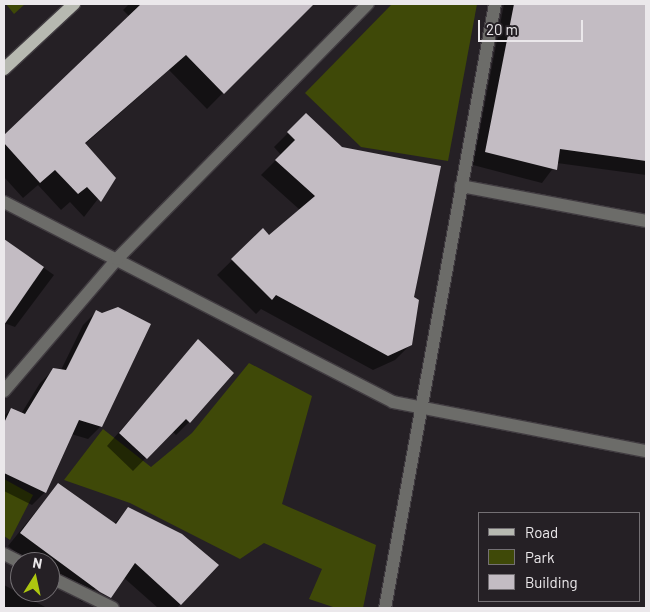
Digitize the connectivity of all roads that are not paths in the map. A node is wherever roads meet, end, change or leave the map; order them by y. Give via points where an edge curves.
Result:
1 (74, 4) edge
2 (368, 4) edge
3 (495, 4) edge
4 (4, 69) edge
5 (461, 186) junction
6 (4, 202) edge
7 (646, 221) edge
8 (117, 259) junction
9 (4, 391) edge
10 (419, 409) junction
11 (646, 451) edge
12 (60, 582) edge
13 (113, 608) edge
14 (385, 608) edge

1 - 4 main road
2 - 8 street
3 - 5 street
5 - 7 street
5 - 10 street
6 - 8 street
8 - 9 street
8 - 10 street via 393,402
10 - 11 street
10 - 14 street
12 - 13 street

